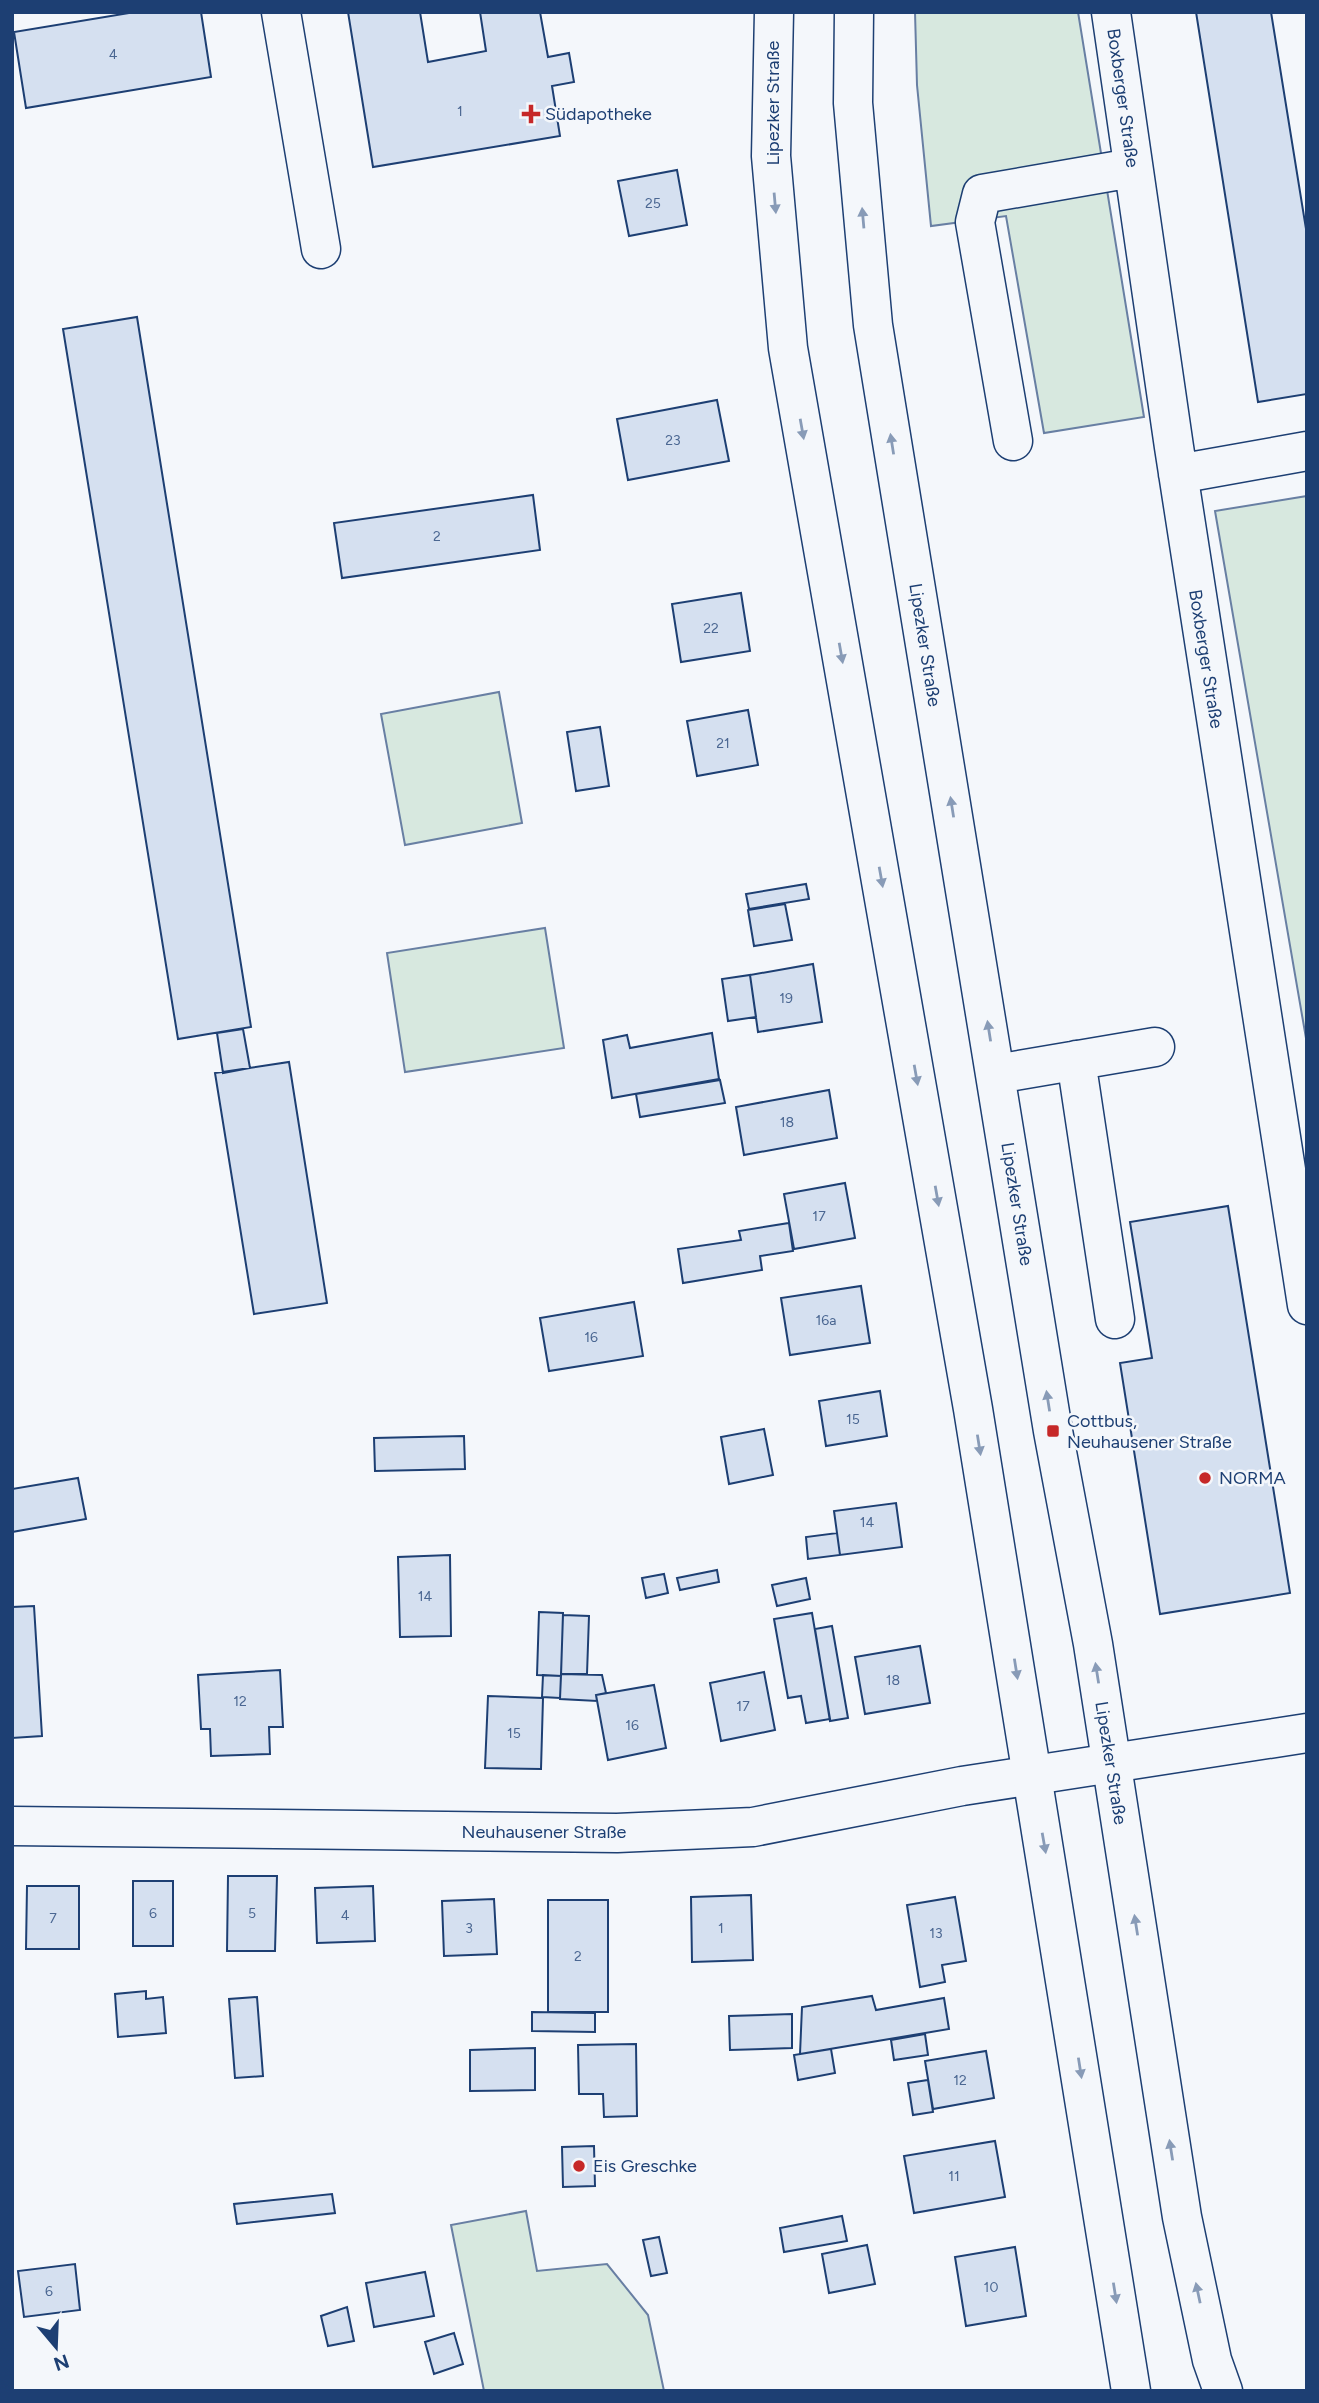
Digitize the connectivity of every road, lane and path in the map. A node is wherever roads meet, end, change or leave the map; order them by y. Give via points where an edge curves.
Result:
1 (281, 12) edge
2 (774, 12) edge
3 (854, 12) edge
4 (1111, 12) edge
5 (1132, 168) junction
6 (321, 248) dead end
7 (1013, 441) dead end
8 (1307, 451) edge
9 (1178, 474) junction
10 (1155, 1047) dead end
11 (1076, 1060) junction
12 (996, 1074) junction
13 (1307, 1305) edge
14 (1115, 1319) dead end
15 (1307, 1733) edge
16 (1111, 1765) junction
17 (1032, 1776) junction
18 (12, 1826) edge
19 (1130, 2391) edge
20 (1223, 2391) edge

1 - 6 main road
2 -> 17 main road, Lipezker Straße via 771,156 788,348 971,1396
12 -> 3 main road, Lipezker Straße via 873,325 853,103
4 - 5 main road, Boxberger Straße
5 - 7 main road via 982,194 975,222
5 - 9 main road, Boxberger Straße
8 - 9 main road
9 - 13 main road, Boxberger Straße
10 - 11 main road
11 - 12 main road
11 - 14 main road
16 -> 12 main road, Lipezker Straße
15 - 16 main road, Neuhausener Straße
16 - 17 main road, Neuhausener Straße
20 -> 16 main road, Lipezker Straße via 1212,2360 1182,2217
17 - 18 main road, Neuhausener Straße via 753,1827 617,1833
17 -> 19 main road, Lipezker Straße

